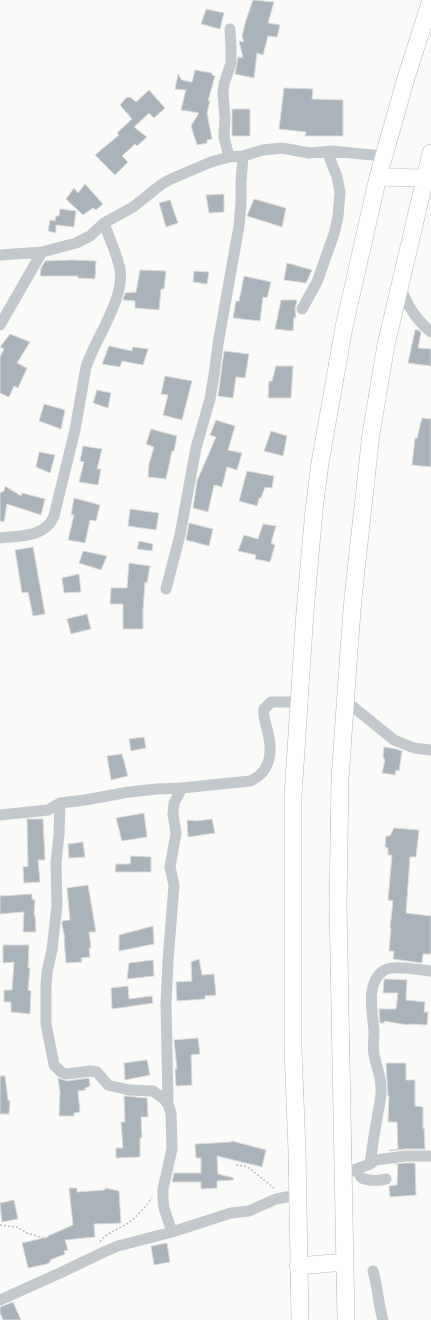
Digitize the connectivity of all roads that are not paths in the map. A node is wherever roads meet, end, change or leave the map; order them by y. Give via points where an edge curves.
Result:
1 (431, 0) edge
2 (230, 29) dead end
3 (331, 151) junction
4 (431, 153) edge
5 (243, 156) junction
6 (383, 156) junction
7 (229, 157) junction
8 (378, 177) junction
9 (424, 178) junction
10 (104, 223) junction
11 (42, 252) junction
12 (0, 255) edge
13 (400, 283) junction
14 (302, 309) dead end
15 (394, 309) junction
16 (413, 312) junction
17 (0, 325) edge
18 (431, 332) edge
19 (0, 538) edge
20 (166, 589) dead end
21 (346, 701) junction
22 (299, 702) junction
23 (431, 750) edge
24 (182, 788) junction
25 (60, 803) junction
26 (0, 815) edge
27 (431, 971) edge
28 (168, 1104) junction
29 (431, 1156) edge
30 (370, 1164) junction
31 (350, 1171) junction
32 (386, 1179) dead end
33 (290, 1197) junction
34 (172, 1232) junction
35 (345, 1262) junction
36 (298, 1266) junction
37 (373, 1271) dead end
38 (0, 1300) edge
39 (300, 1320) edge
40 (346, 1320) edge
41 (383, 1320) edge

1 - 6 highway
2 - 7 street via 230,63 223,93 224,137
3 - 5 street via 309,153 282,148
3 - 6 street
3 - 14 street via 330,159 340,192 338,217 317,282
4 - 9 highway
5 - 7 street
5 - 20 street via 239,226 210,399 196,448 180,535
6 - 8 highway
7 - 10 street via 171,179 134,207
8 - 9 highway
8 - 22 highway via 344,326 320,463
9 - 13 highway
10 - 11 street via 90,236 61,248
10 - 19 street via 120,270 120,279 112,309 86,367 75,430 54,516 48,526 37,533
11 - 12 street
11 - 17 street
13 - 15 highway
13 - 16 street via 405,300
15 - 16 street
15 - 21 highway via 371,434 353,598
16 - 18 street
21 - 23 street via 394,740 414,748
21 - 31 highway via 340,779 338,905
22 - 24 street via 271,702 264,709 270,756 262,774 250,781
22 - 33 highway via 293,796
24 - 25 street
24 - 28 street via 174,803 176,833 170,867 174,885 166,1003
25 - 26 street via 48,810
25 - 28 street via 56,864 57,905 46,986 46,1024 54,1065 66,1074 97,1072 108,1085 129,1090 153,1091
27 - 30 street via 388,968 383,970 374,984 373,1048 379,1070 381,1094
28 - 34 street via 171,1113 172,1149 163,1189 164,1208
29 - 30 street via 387,1158
30 - 31 street
31 - 32 street via 363,1178 380,1181
31 - 35 highway
33 - 34 street via 276,1199 249,1211 231,1213
33 - 36 highway
34 - 38 street via 112,1248
35 - 36 highway
35 - 40 highway
36 - 39 highway
37 - 41 street

